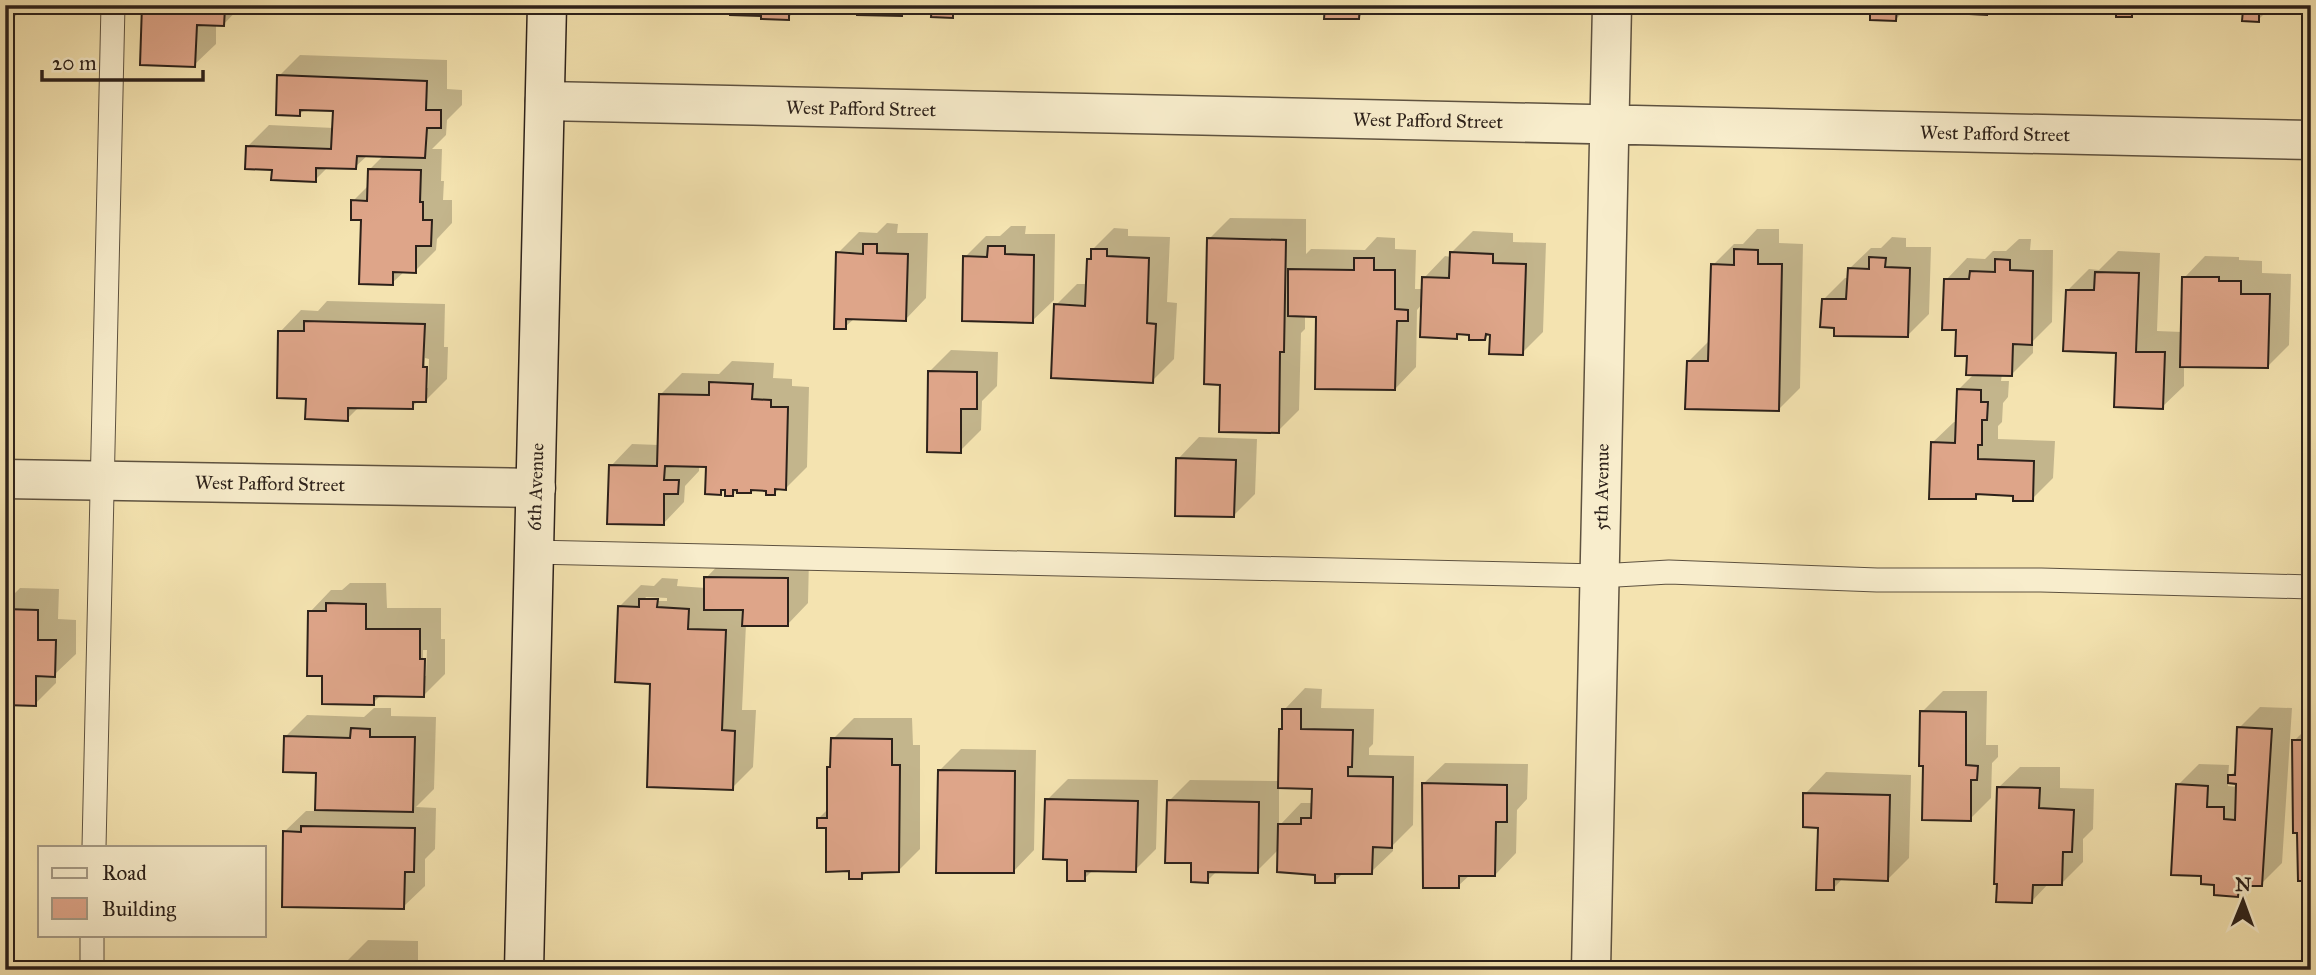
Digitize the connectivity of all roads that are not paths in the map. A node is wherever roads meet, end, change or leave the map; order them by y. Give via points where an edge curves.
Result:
1 (113, 5) edge
2 (547, 5) edge
3 (1612, 5) edge
4 (545, 101) junction
5 (1609, 124) junction
6 (2311, 140) edge
7 (5, 479) edge
8 (101, 480) junction
9 (536, 488) junction
10 (533, 552) junction
11 (1599, 576) junction
12 (2311, 587) edge
13 (94, 846) edge
14 (92, 936) edge
15 (92, 970) edge
16 (524, 970) edge
17 (1591, 970) edge

1 - 8 lane
2 - 4 street, 6th Avenue
3 - 5 street, 5th Avenue
4 - 5 street, West Pafford Street
4 - 9 street, 6th Avenue
5 - 6 street, West Pafford Street
5 - 11 street, 5th Avenue
7 - 8 street, West Pafford Street
8 - 9 street, West Pafford Street
8 - 13 lane
9 - 10 street, 6th Avenue
10 - 11 lane
10 - 16 street, 6th Avenue
11 - 12 lane via 1668,572
11 - 17 street, 5th Avenue
14 - 15 lane

